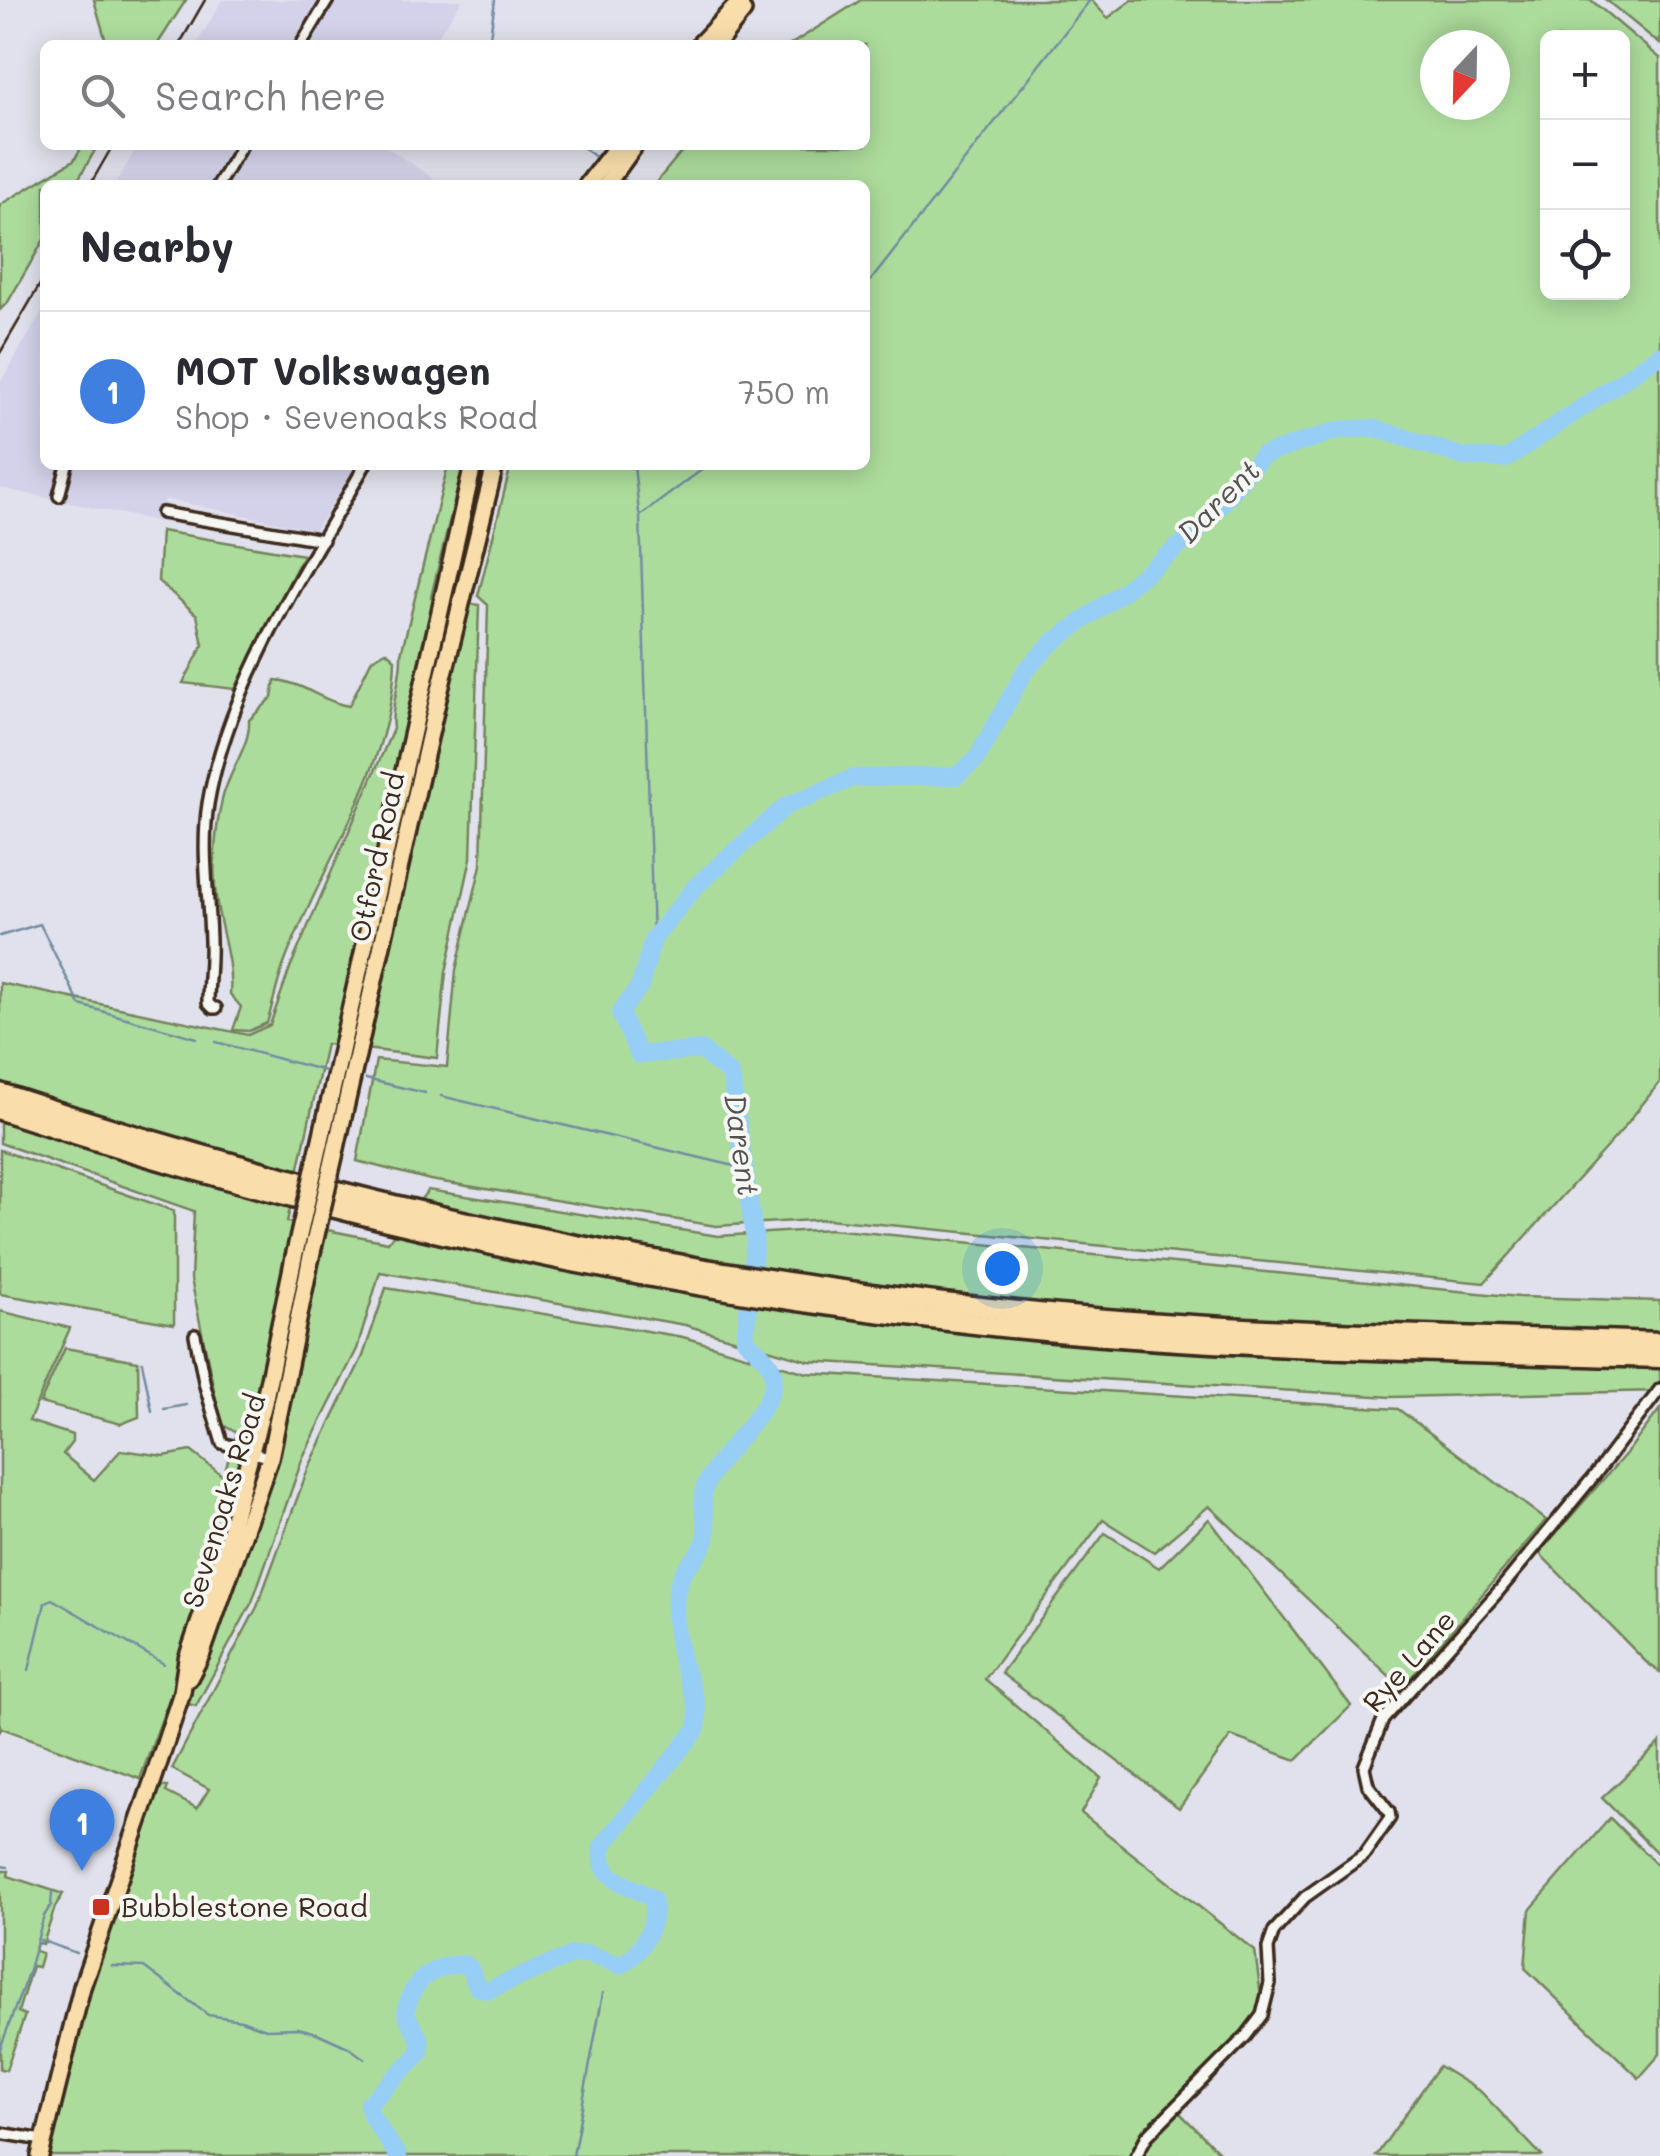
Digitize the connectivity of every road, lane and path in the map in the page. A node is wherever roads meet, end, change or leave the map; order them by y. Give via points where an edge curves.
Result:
1 (328, 0) edge
2 (742, 0) edge
3 (752, 0) edge
4 (304, 40) edge
5 (703, 40) edge
6 (720, 40) edge
7 (239, 150) edge
8 (614, 150) edge
9 (631, 150) edge
10 (221, 180) edge
11 (591, 180) edge
12 (610, 180) edge
13 (67, 470) edge
14 (363, 470) edge
15 (473, 470) edge
16 (494, 470) edge
17 (60, 496) dead end
18 (162, 513) dead end
19 (323, 540) junction
20 (216, 1008) dead end
21 (0, 1093) edge
22 (0, 1110) edge
23 (328, 1146) junction
24 (302, 1259) junction
25 (698, 1276) junction
26 (194, 1335) dead end
27 (1659, 1353) edge
28 (1660, 1389) edge
29 (251, 1451) junction
30 (270, 1458) junction
31 (182, 1692) junction
32 (0, 2133) edge
33 (42, 2148) edge
34 (1136, 2156) edge

1 - 4 street
2 - 5 main road
3 - 6 main road
7 - 10 street
8 - 11 main road
9 - 12 main road
13 - 17 street
14 - 19 street
15 - 23 main road, Otford Road
16 - 23 main road, Otford Road
18 - 19 street
19 - 20 street via 249,680 208,805 208,997
21 - 25 highway via 383,1204
22 - 25 highway via 370,1218 519,1252
23 - 24 main road, Otford Road, bridge
24 - 29 main road, Sevenoaks Road
24 - 30 main road, Sevenoaks Road
25 - 27 highway via 992,1326 1165,1340
26 - 29 street via 222,1443
28 - 34 street, Rye Lane via 1498,1592 1383,1720 1364,1767 1368,1786 1390,1818 1364,1856 1305,1898 1274,1931 1262,2015
29 - 30 street
29 - 31 main road, Sevenoaks Road
30 - 31 main road, Sevenoaks Road
31 - 33 main road, Sevenoaks Road via 82,1987
32 - 33 street

